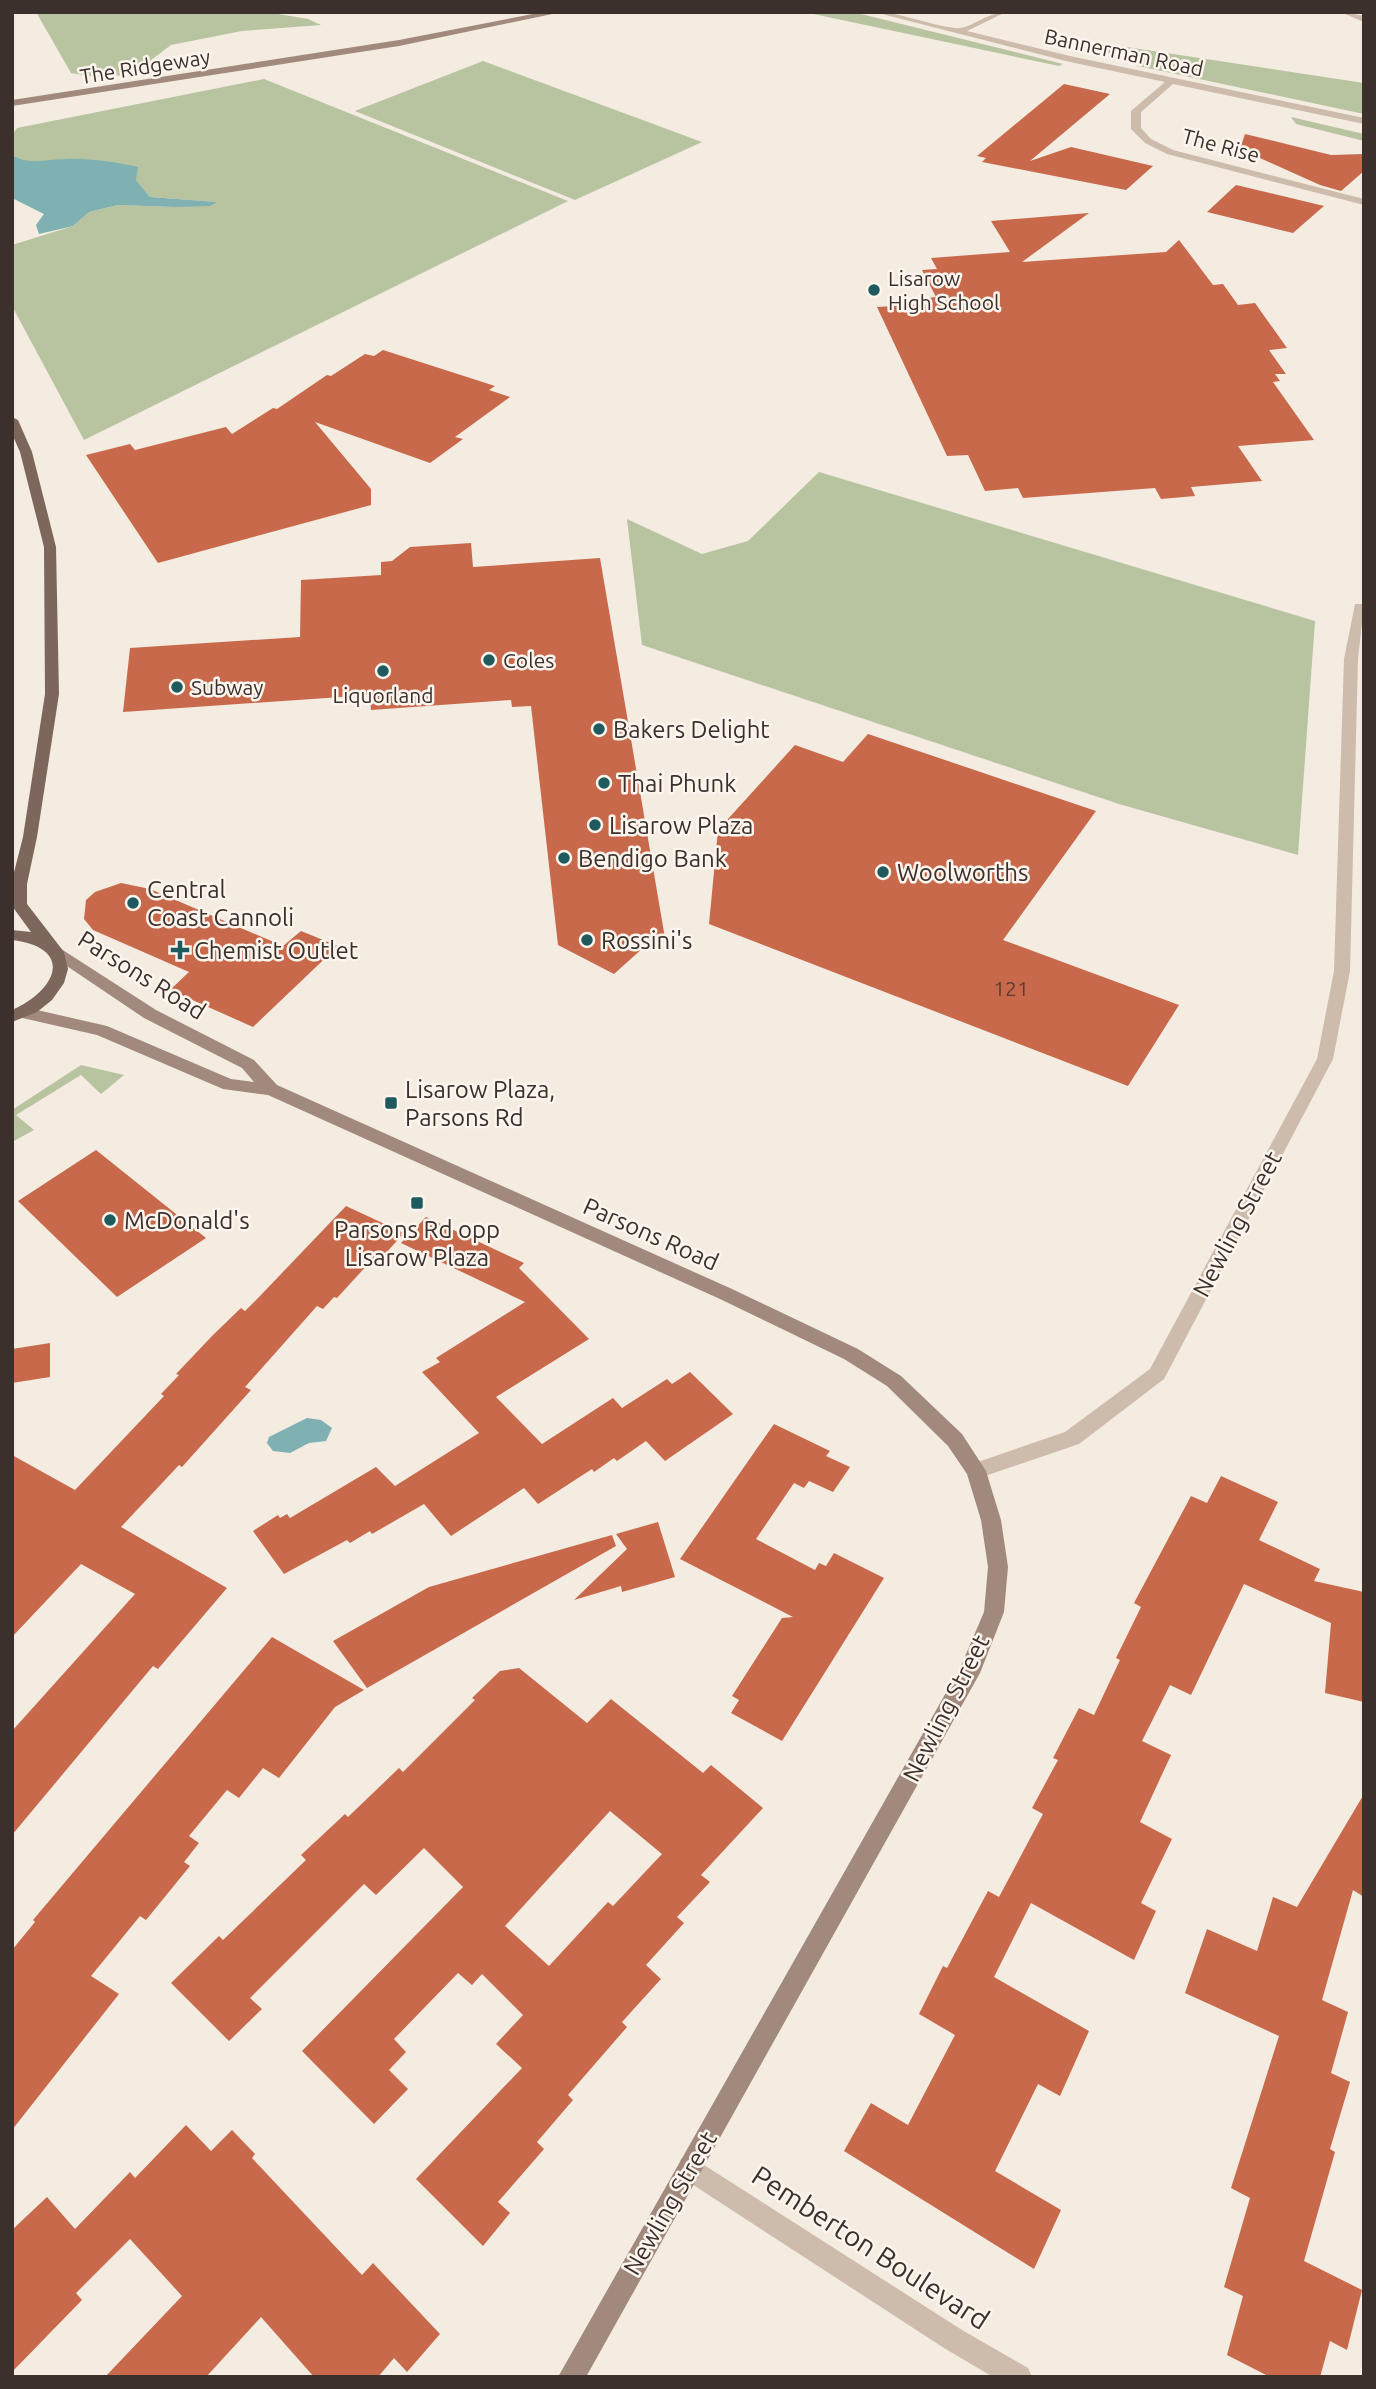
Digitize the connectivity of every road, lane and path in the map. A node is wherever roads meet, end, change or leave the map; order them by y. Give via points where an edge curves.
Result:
1 (513, 12) edge
2 (558, 12) edge
3 (878, 12) edge
4 (1002, 12) edge
5 (1348, 12) edge
6 (1364, 19) edge
7 (471, 20) junction
8 (461, 32) junction
9 (958, 32) junction
10 (283, 62) junction
11 (1171, 80) junction
12 (12, 103) edge
13 (1364, 121) edge
14 (1364, 202) edge
15 (12, 420) edge
16 (1360, 607) dead end
17 (1345, 788) junction
18 (1364, 790) edge
19 (12, 935) edge
20 (52, 947) junction
21 (16, 1017) edge
22 (271, 1090) junction
23 (976, 1471) junction
24 (691, 2168) junction
25 (571, 2377) edge
26 (1019, 2377) edge

1 - 7 street, The Ridgeway
2 - 8 street, The Ridgeway
3 - 9 street, Bannerman Road
4 - 9 street
5 - 6 street
7 - 8 street
7 - 10 street, The Ridgeway
8 - 10 street, The Ridgeway
9 - 11 street, Bannerman Road
10 - 12 street, The Ridgeway
11 - 13 street, Bannerman Road
11 - 14 street, The Rise via 1136,111 1136,129 1148,141 1170,152
15 - 20 main road via 26,452 50,547 52,694 19,905
16 - 17 street, Newling Street via 1351,659
17 - 18 street
17 - 23 street, Newling Street via 1342,971 1325,1059 1157,1374 1072,1438
19 - 20 main road
20 - 21 main road via 62,968 56,988
20 - 22 street, Parsons Road via 150,1014 248,1064
21 - 22 street, Parsons Road via 84,1025 229,1085
22 - 23 street, Parsons Road via 851,1354 894,1381 930,1413
23 - 24 street, Newling Street via 992,1520 998,1567 994,1612 970,1673
24 - 25 street, Newling Street
24 - 26 street, Pemberton Boulevard

